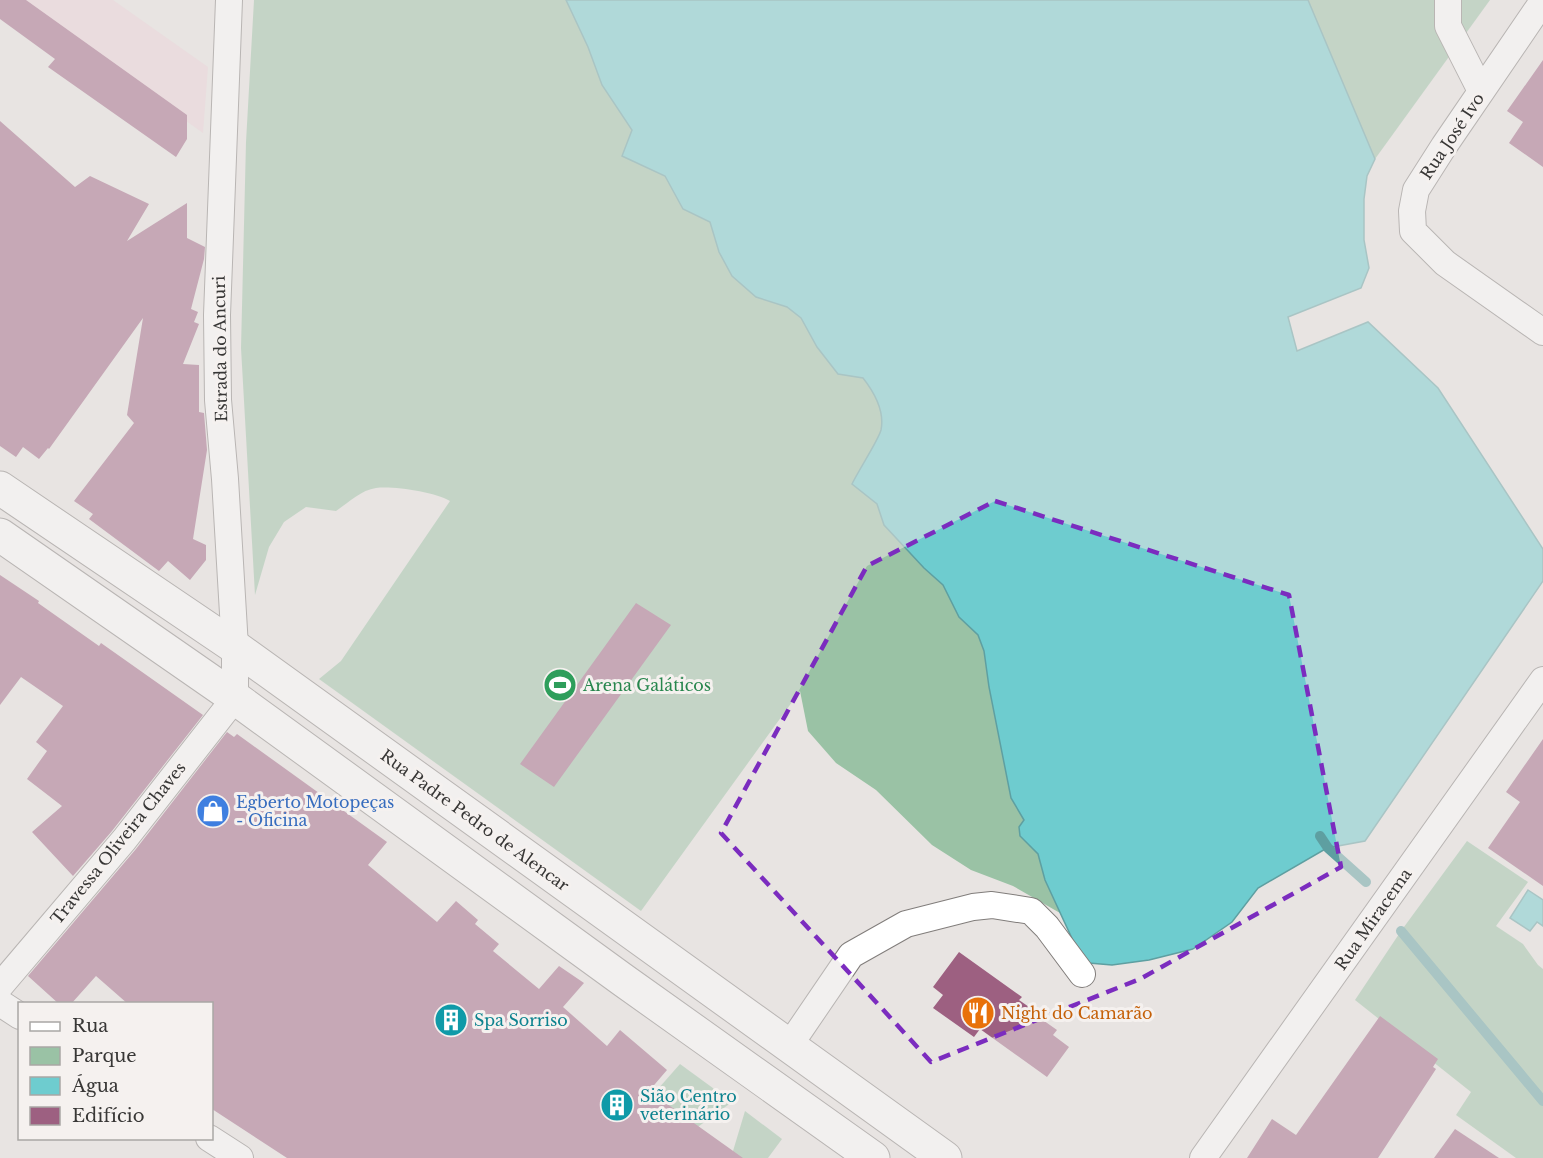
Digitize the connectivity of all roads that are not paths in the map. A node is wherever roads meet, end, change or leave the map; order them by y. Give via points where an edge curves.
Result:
1 (229, 0) edge
2 (1448, 0) edge
3 (1543, 1) edge
4 (1481, 91) junction
5 (1543, 332) edge
6 (0, 488) edge
7 (0, 535) edge
8 (235, 647) junction
9 (1543, 680) edge
10 (235, 698) junction
11 (1082, 974) dead end
12 (0, 986) edge
13 (0, 1003) edge
14 (18, 1015) edge
15 (789, 1046) junction
16 (896, 1122) junction
17 (872, 1157) edge
18 (945, 1158) edge
19 (1203, 1158) edge

1 - 8 street, Estrada do Ancuri via 218,389
2 - 4 street via 1448,26
3 - 4 street, Rua José Ivo
4 - 5 street, Rua José Ivo via 1416,190 1413,231 1445,263
6 - 8 main road, Rua Padre Pedro de Alencar
7 - 10 main road
8 - 10 street, Estrada do Ancuri
8 - 15 main road, Rua Padre Pedro de Alencar
9 - 19 street, Rua Miracema
10 - 12 street, Travessa Oliveira Chaves via 124,840
10 - 17 main road
11 - 15 street via 1031,911 992,904 906,924 851,955
13 - 14 street
15 - 16 main road, Rua Padre Pedro de Alencar
16 - 17 main road
16 - 18 main road, Rua Padre Pedro de Alencar

